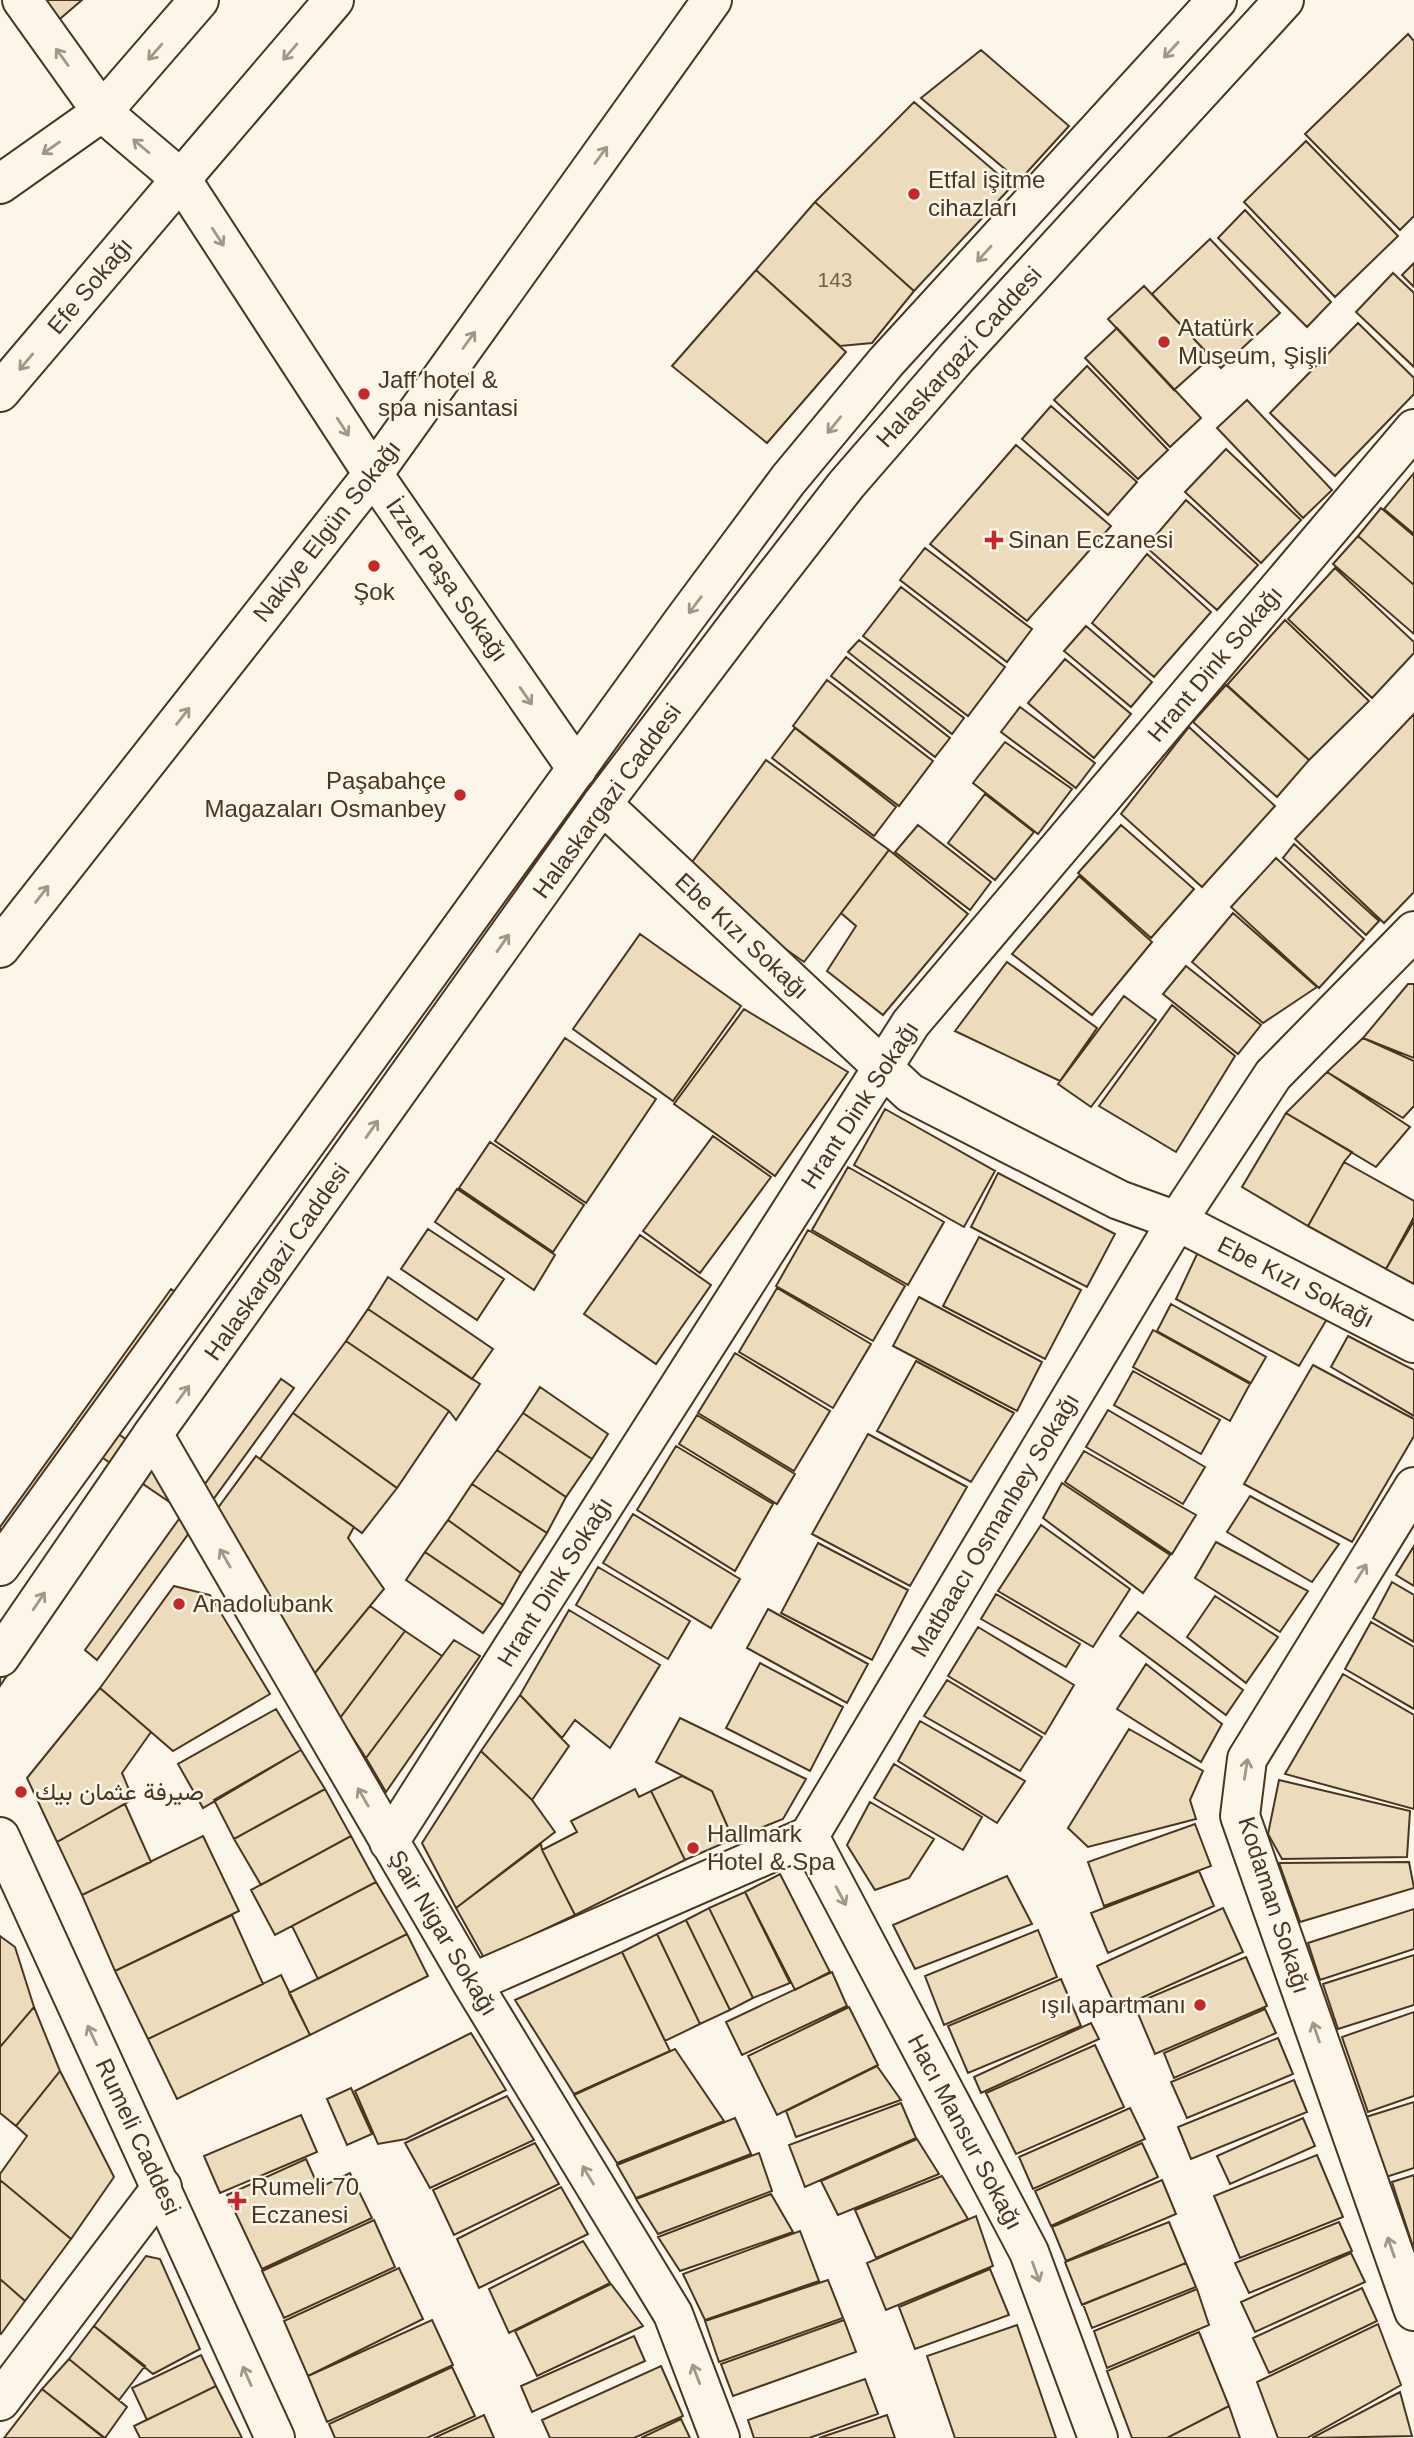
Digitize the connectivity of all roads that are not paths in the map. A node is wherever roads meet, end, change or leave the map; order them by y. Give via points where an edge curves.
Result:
1 (22, 0) edge
2 (200, 0) edge
3 (334, 0) edge
4 (712, 0) edge
5 (1217, 0) edge
6 (1284, 0) edge
7 (102, 113) junction
8 (181, 180) junction
9 (0, 184) edge
10 (0, 392) edge
11 (1414, 429) edge
12 (373, 474) junction
13 (577, 769) junction
14 (602, 804) junction
15 (1414, 931) edge
16 (0, 948) edge
17 (882, 1068) junction
18 (1177, 1221) junction
19 (1414, 1343) edge
20 (153, 1434) junction
21 (1414, 1487) edge
22 (0, 1566) edge
23 (0, 1657) edge
24 (809, 1836) junction
25 (0, 1837) edge
26 (389, 1842) junction
27 (472, 1983) junction
28 (162, 2188) junction
29 (1414, 2311) edge
30 (0, 2400) edge
31 (275, 2438) edge
32 (720, 2438) edge
33 (1098, 2438) edge

7 -> 1 street
2 -> 7 street
3 -> 8 street, Efe Sokağı
12 -> 4 street, Nakiye Elgün Sokağı
5 -> 13 street, Halaskargazi Caddesi via 886,362 788,480
6 - 14 street, Halaskargazi Caddesi via 846,485
8 -> 7 street, İzzet Paşa Sokağı
7 -> 9 street
8 -> 10 street, Efe Sokağı
8 -> 12 street, İzzet Paşa Sokağı
11 - 17 street, Hrant Dink Sokağı via 911,1023
12 -> 13 street, İzzet Paşa Sokağı
16 -> 12 street, Nakiye Elgün Sokağı
13 - 14 street, İzzet Paşa Sokağı
13 - 22 street, Halaskargazi Caddesi
14 - 17 street, Ebe Kızı Sokağı
20 -> 14 street, Halaskargazi Caddesi
15 - 18 street, Matbaacı Osmanbey Sokağı via 1273,1075
17 - 18 street, Ebe Kızı Sokağı via 910,1093 1119,1200
17 - 26 street, Hrant Dink Sokağı
18 - 19 street, Ebe Kızı Sokağı
18 - 24 street, Matbaacı Osmanbey Sokağı
23 -> 20 street, Halaskargazi Caddesi
26 -> 20 street, Şair Nigar Sokağı
29 -> 21 street, Kodaman Sokağı via 1240,1816 1247,1759
24 - 27 street
24 -> 33 street, Hacı Mansur Sokağı via 1029,2252
28 -> 25 street, Rumeli Caddesi
26 - 27 street, Şair Nigar Sokağı
32 -> 27 street, Şair Nigar Sokağı via 673,2314
28 - 30 street
31 -> 28 street, Rumeli Caddesi

